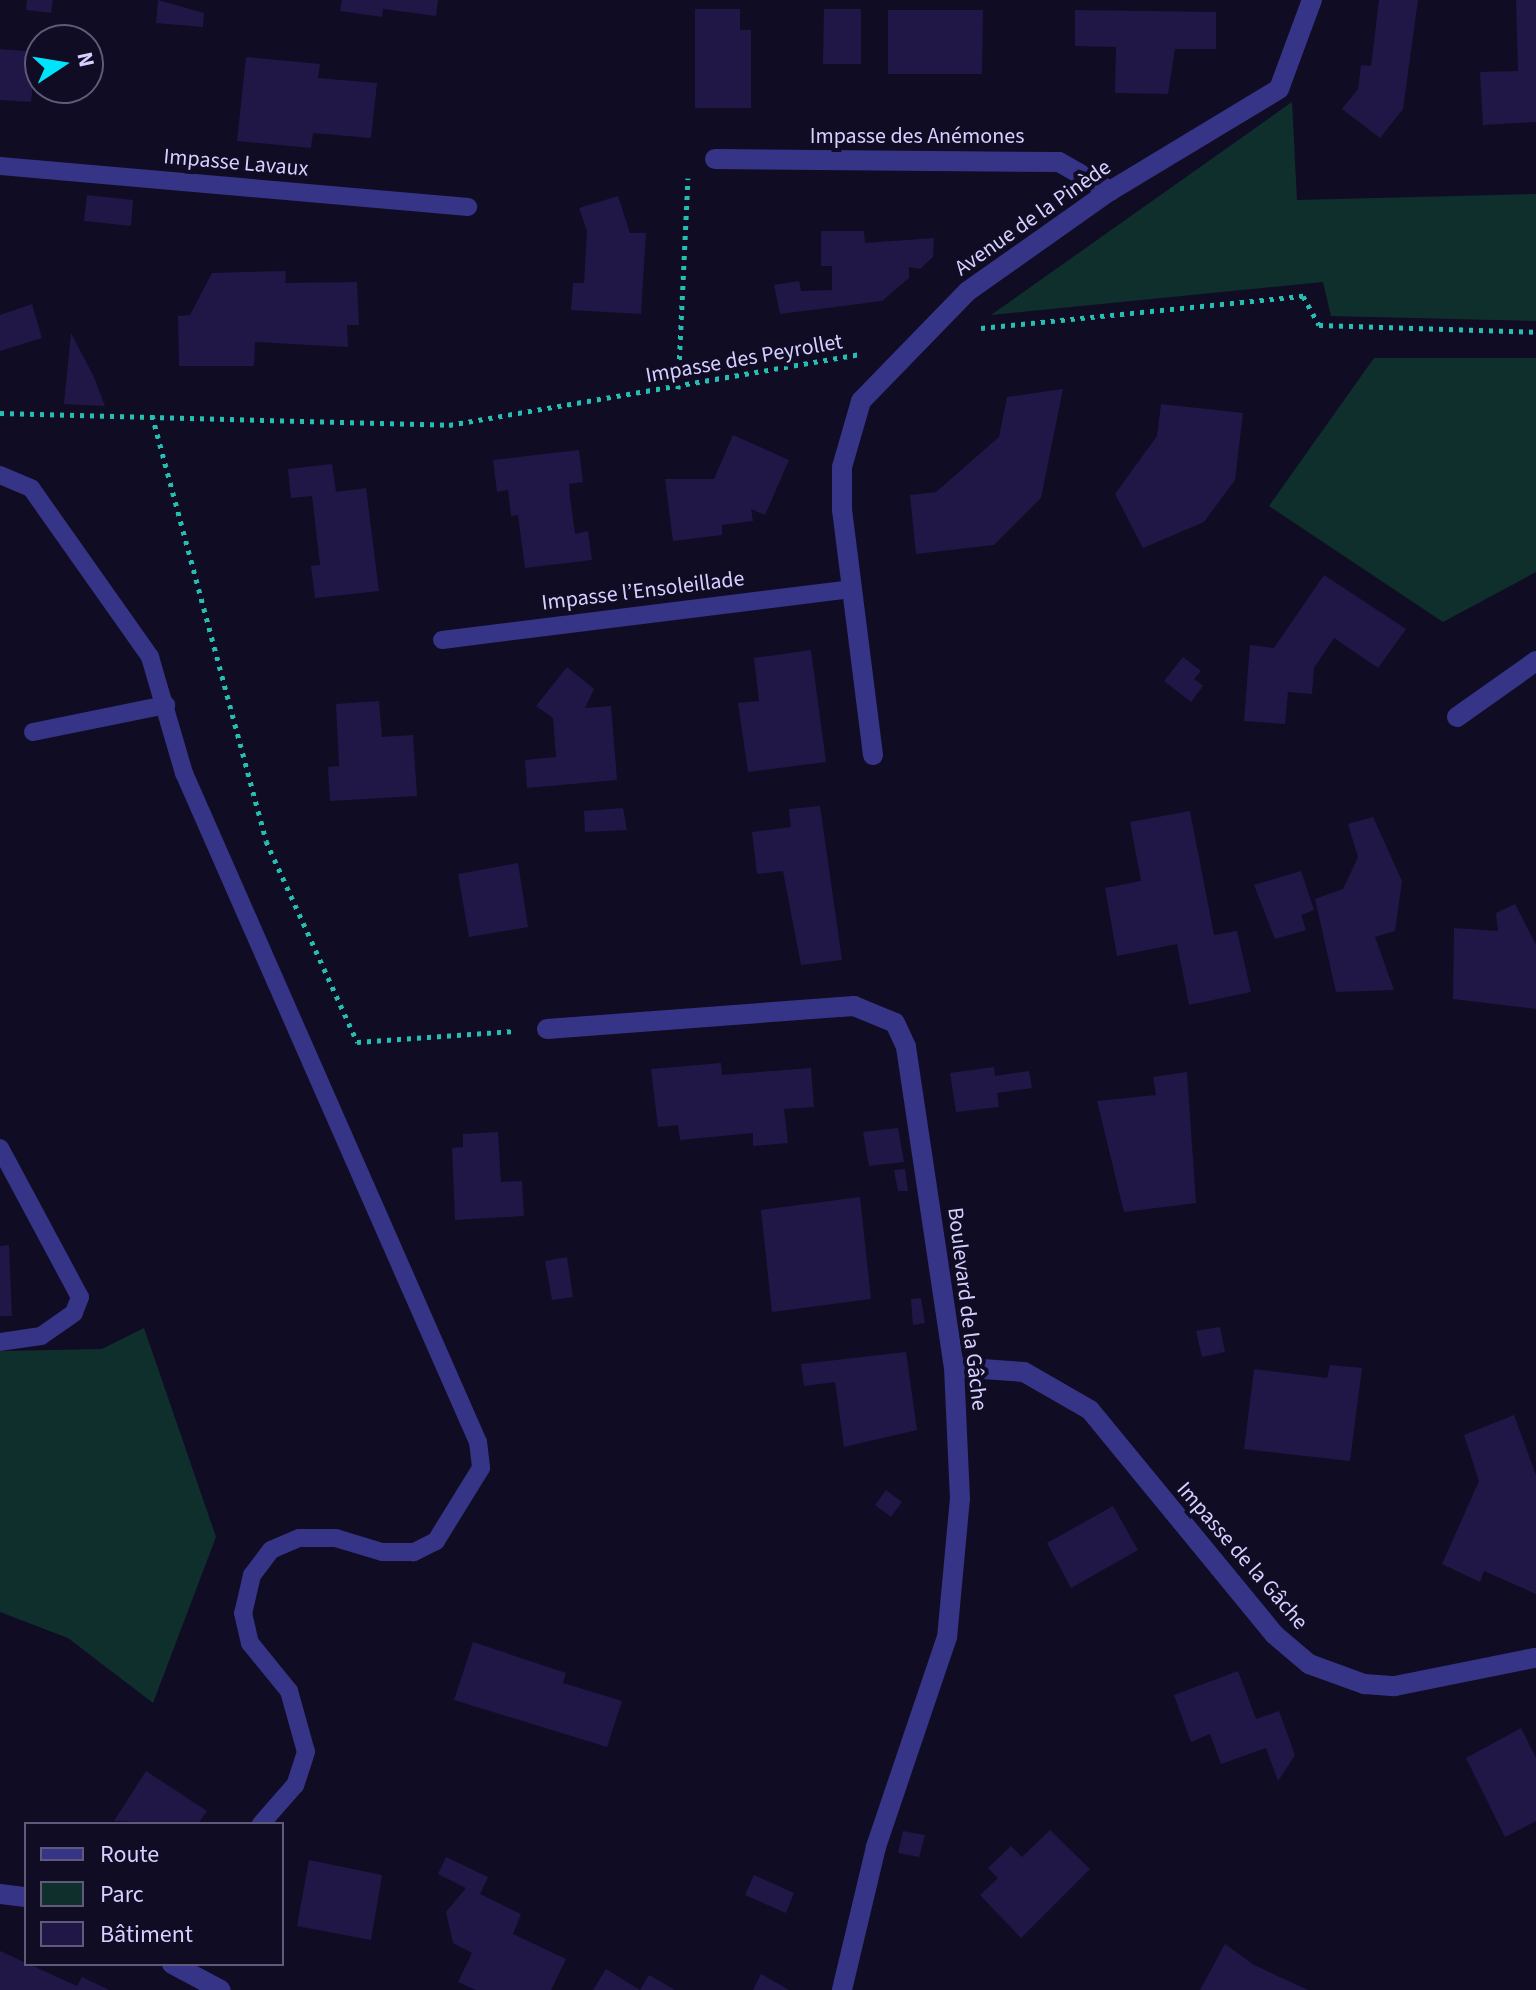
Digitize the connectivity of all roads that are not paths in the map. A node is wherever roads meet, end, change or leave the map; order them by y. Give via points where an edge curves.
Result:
1 (1312, 0) edge
2 (715, 159) road end
3 (0, 166) edge
4 (1110, 191) junction
5 (468, 207) dead end
6 (0, 475) edge
7 (851, 589) junction
8 (442, 640) dead end
9 (1536, 661) edge
10 (166, 705) junction
11 (1457, 717) dead end
12 (33, 732) dead end
13 (873, 755) dead end
14 (547, 1029) road end
15 (0, 1148) edge
16 (0, 1342) edge
17 (954, 1367) junction
18 (1534, 1658) edge
19 (263, 1822) edge
20 (0, 1894) edge
21 (24, 1897) edge
22 (176, 1966) edge
23 (221, 1990) edge
24 (842, 1990) edge

1 - 4 street, Avenue de la Pinède via 1279,89
2 - 4 street, Impasse des Anémones via 1059,162
3 - 5 lane, Impasse Lavaux
4 - 7 street, Avenue de la Pinède via 968,291 912,356 884,370 861,401 842,467
6 - 10 lane via 31,488 150,657
7 - 8 lane, Impasse l’Ensoleillade
7 - 13 street, Avenue de la Pinède
9 - 11 street
10 - 12 lane
10 - 19 lane via 184,773 468,1408 481,1468 436,1541 414,1552 299,1538 271,1550 252,1575 243,1613 250,1643 289,1691 306,1752 295,1785
14 - 17 street, Boulevard de la Gâche via 854,1006 895,1023 906,1047
15 - 16 lane via 80,1297 74,1313 41,1336
17 - 18 street, Impasse de la Gâche via 1024,1372 1090,1410 1275,1635 1309,1664 1364,1684 1395,1686
17 - 24 street, Boulevard de la Gâche via 960,1498 947,1637 876,1847
20 - 21 street
22 - 23 street

